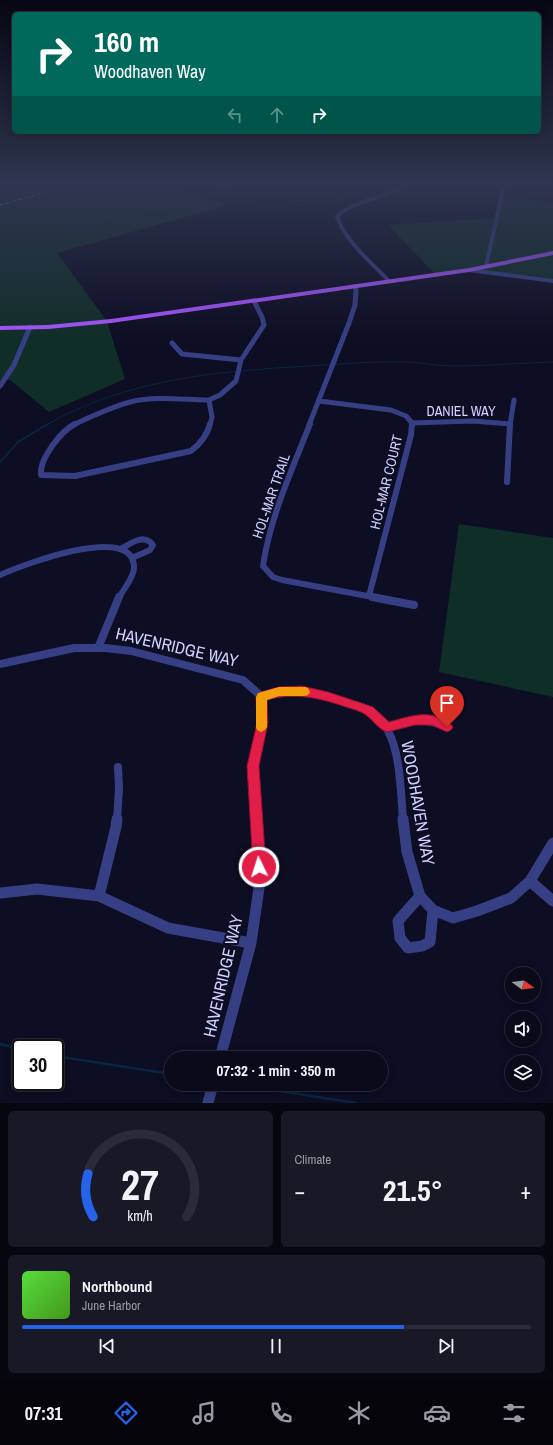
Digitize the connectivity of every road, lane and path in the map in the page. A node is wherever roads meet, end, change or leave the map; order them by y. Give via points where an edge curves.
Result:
1 (348, 236) edge
2 (493, 236) edge
3 (553, 253) edge
4 (486, 266) junction
5 (469, 270) junction
6 (389, 281) junction
7 (553, 281) edge
8 (355, 286) junction
9 (254, 302) junction
10 (0, 328) edge
11 (30, 328) junction
12 (172, 343) dead end
13 (241, 360) junction
14 (0, 386) edge
15 (209, 400) junction
16 (514, 400) dead end
17 (319, 401) junction
18 (412, 423) junction
19 (510, 424) junction
20 (506, 482) dead end
21 (121, 549) junction
22 (132, 558) junction
23 (0, 575) edge
24 (369, 596) junction
25 (414, 605) dead end
26 (98, 648) junction
27 (0, 664) edge
28 (262, 697) junction
29 (387, 727) junction
30 (447, 727) dead end
31 (118, 767) dead end
32 (553, 843) edge
33 (530, 881) junction
34 (0, 893) edge
35 (99, 896) junction
36 (420, 896) junction
37 (553, 901) edge
38 (433, 910) junction
39 (251, 943) junction
40 (222, 1051) edge
41 (211, 1091) edge
42 (208, 1103) edge

1 - 6 street
2 - 4 street
3 - 4 main road
4 - 5 main road
5 - 6 main road
5 - 7 street
6 - 8 main road
8 - 9 main road
8 - 17 street, HOL-MAR TRAIL via 355,305
9 - 11 main road via 111,321
9 - 13 street via 264,325
10 - 11 main road
11 - 14 street via 16,363
12 - 13 street via 182,354
13 - 15 street via 236,381 220,395
15 - 15 street via 134,401 92,416 59,436 40,468 41,475 75,476 191,451 200,444 208,431 212,417
16 - 19 street
17 - 18 street, HOL-MAR COURT via 390,410 406,416
17 - 24 street, HOL-MAR TRAIL via 266,546 263,566 273,577 282,580
18 - 19 street, DANIEL WAY via 467,420
18 - 24 street, HOL-MAR COURT
19 - 20 street
21 - 22 street
21 - 22 street via 141,539 150,540 153,545 150,550
21 - 23 street via 94,548 45,557
22 - 26 street via 132,574
24 - 25 street, HOL-MAR TRAIL
26 - 27 street, HAVENRIDGE WAY via 74,648
26 - 28 street, HAVENRIDGE WAY via 131,651 227,675 243,680
28 - 29 street, WOODHAVEN WAY via 279,692 302,691 328,697 369,710
28 - 39 street, HAVENRIDGE WAY via 262,723 253,766 260,881
29 - 30 street via 415,720 434,720
29 - 36 street, WOODHAVEN WAY via 395,746 408,852
31 - 35 street via 116,827
32 - 33 street, WOODHAVEN WAY
33 - 37 street
33 - 38 street, WOODHAVEN WAY via 511,898 477,911 453,918
34 - 35 street via 37,889
35 - 39 street via 168,928
36 - 38 street, WOODHAVEN WAY
36 - 38 street via 398,920 400,938 408,948 430,942
39 - 40 street, HAVENRIDGE WAY
41 - 42 street

